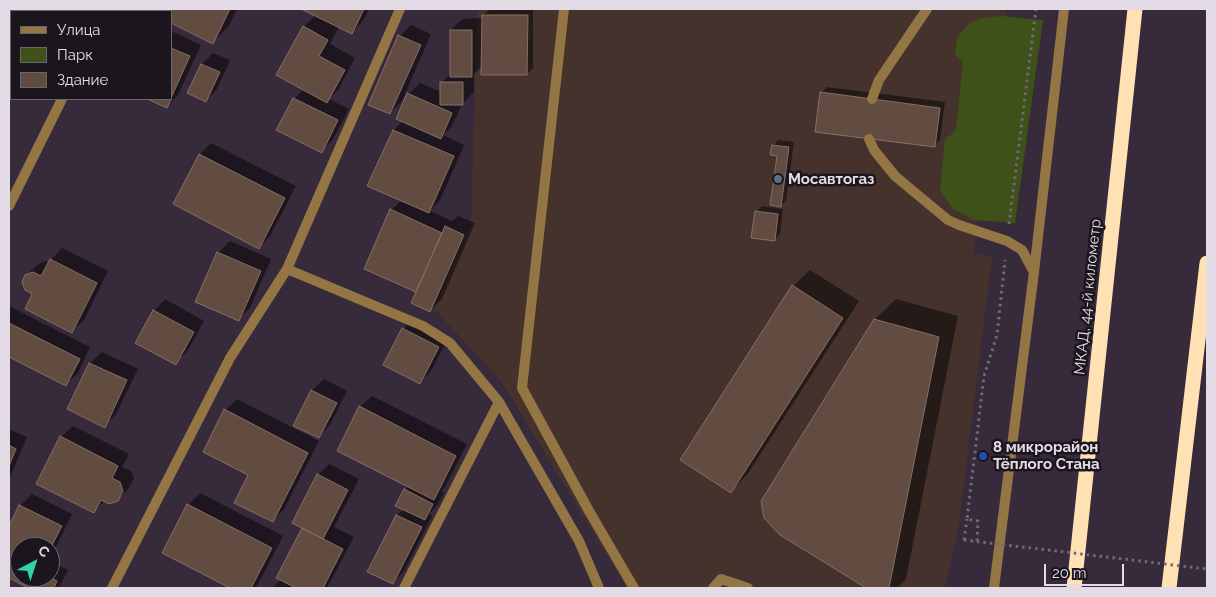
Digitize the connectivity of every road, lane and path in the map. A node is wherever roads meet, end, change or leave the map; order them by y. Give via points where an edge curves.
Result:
1 (400, 9) edge
2 (564, 9) edge
3 (927, 9) edge
4 (1036, 9) edge
5 (1064, 9) edge
6 (1127, 9) edge
7 (1135, 9) edge
8 (1128, 75) junction
9 (872, 99) dead end
10 (62, 100) edge
11 (869, 139) dead end
12 (9, 206) edge
13 (1007, 241) junction
14 (1207, 263) edge
15 (287, 269) junction
16 (1034, 272) junction
17 (499, 402) junction
18 (967, 519) junction
19 (977, 541) junction
20 (1207, 569) edge
21 (112, 588) edge
22 (404, 588) edge
23 (599, 588) edge
24 (634, 588) edge
25 (712, 588) edge
26 (748, 588) edge
27 (994, 588) edge
28 (1074, 588) edge
29 (1169, 588) edge

1 - 15 street
2 - 24 street via 522,388
3 - 9 street via 879,80
4 - 13 path
5 - 16 street
6 - 8 highway
7 - 8 highway, МКАД, 44-й километр
8 - 28 highway, МКАД, 44-й километр
10 - 12 street
11 - 13 street via 895,176 948,220
13 - 16 street via 1022,250
13 - 18 path via 997,335 984,376
14 - 29 highway
15 - 17 street via 423,326 450,343
15 - 21 street via 230,358
16 - 27 street
17 - 22 street
17 - 23 street via 579,542
18 - 19 path via 978,521
18 - 19 path, bridge via 964,540
19 - 20 path, bridge
25 - 26 street via 721,579

